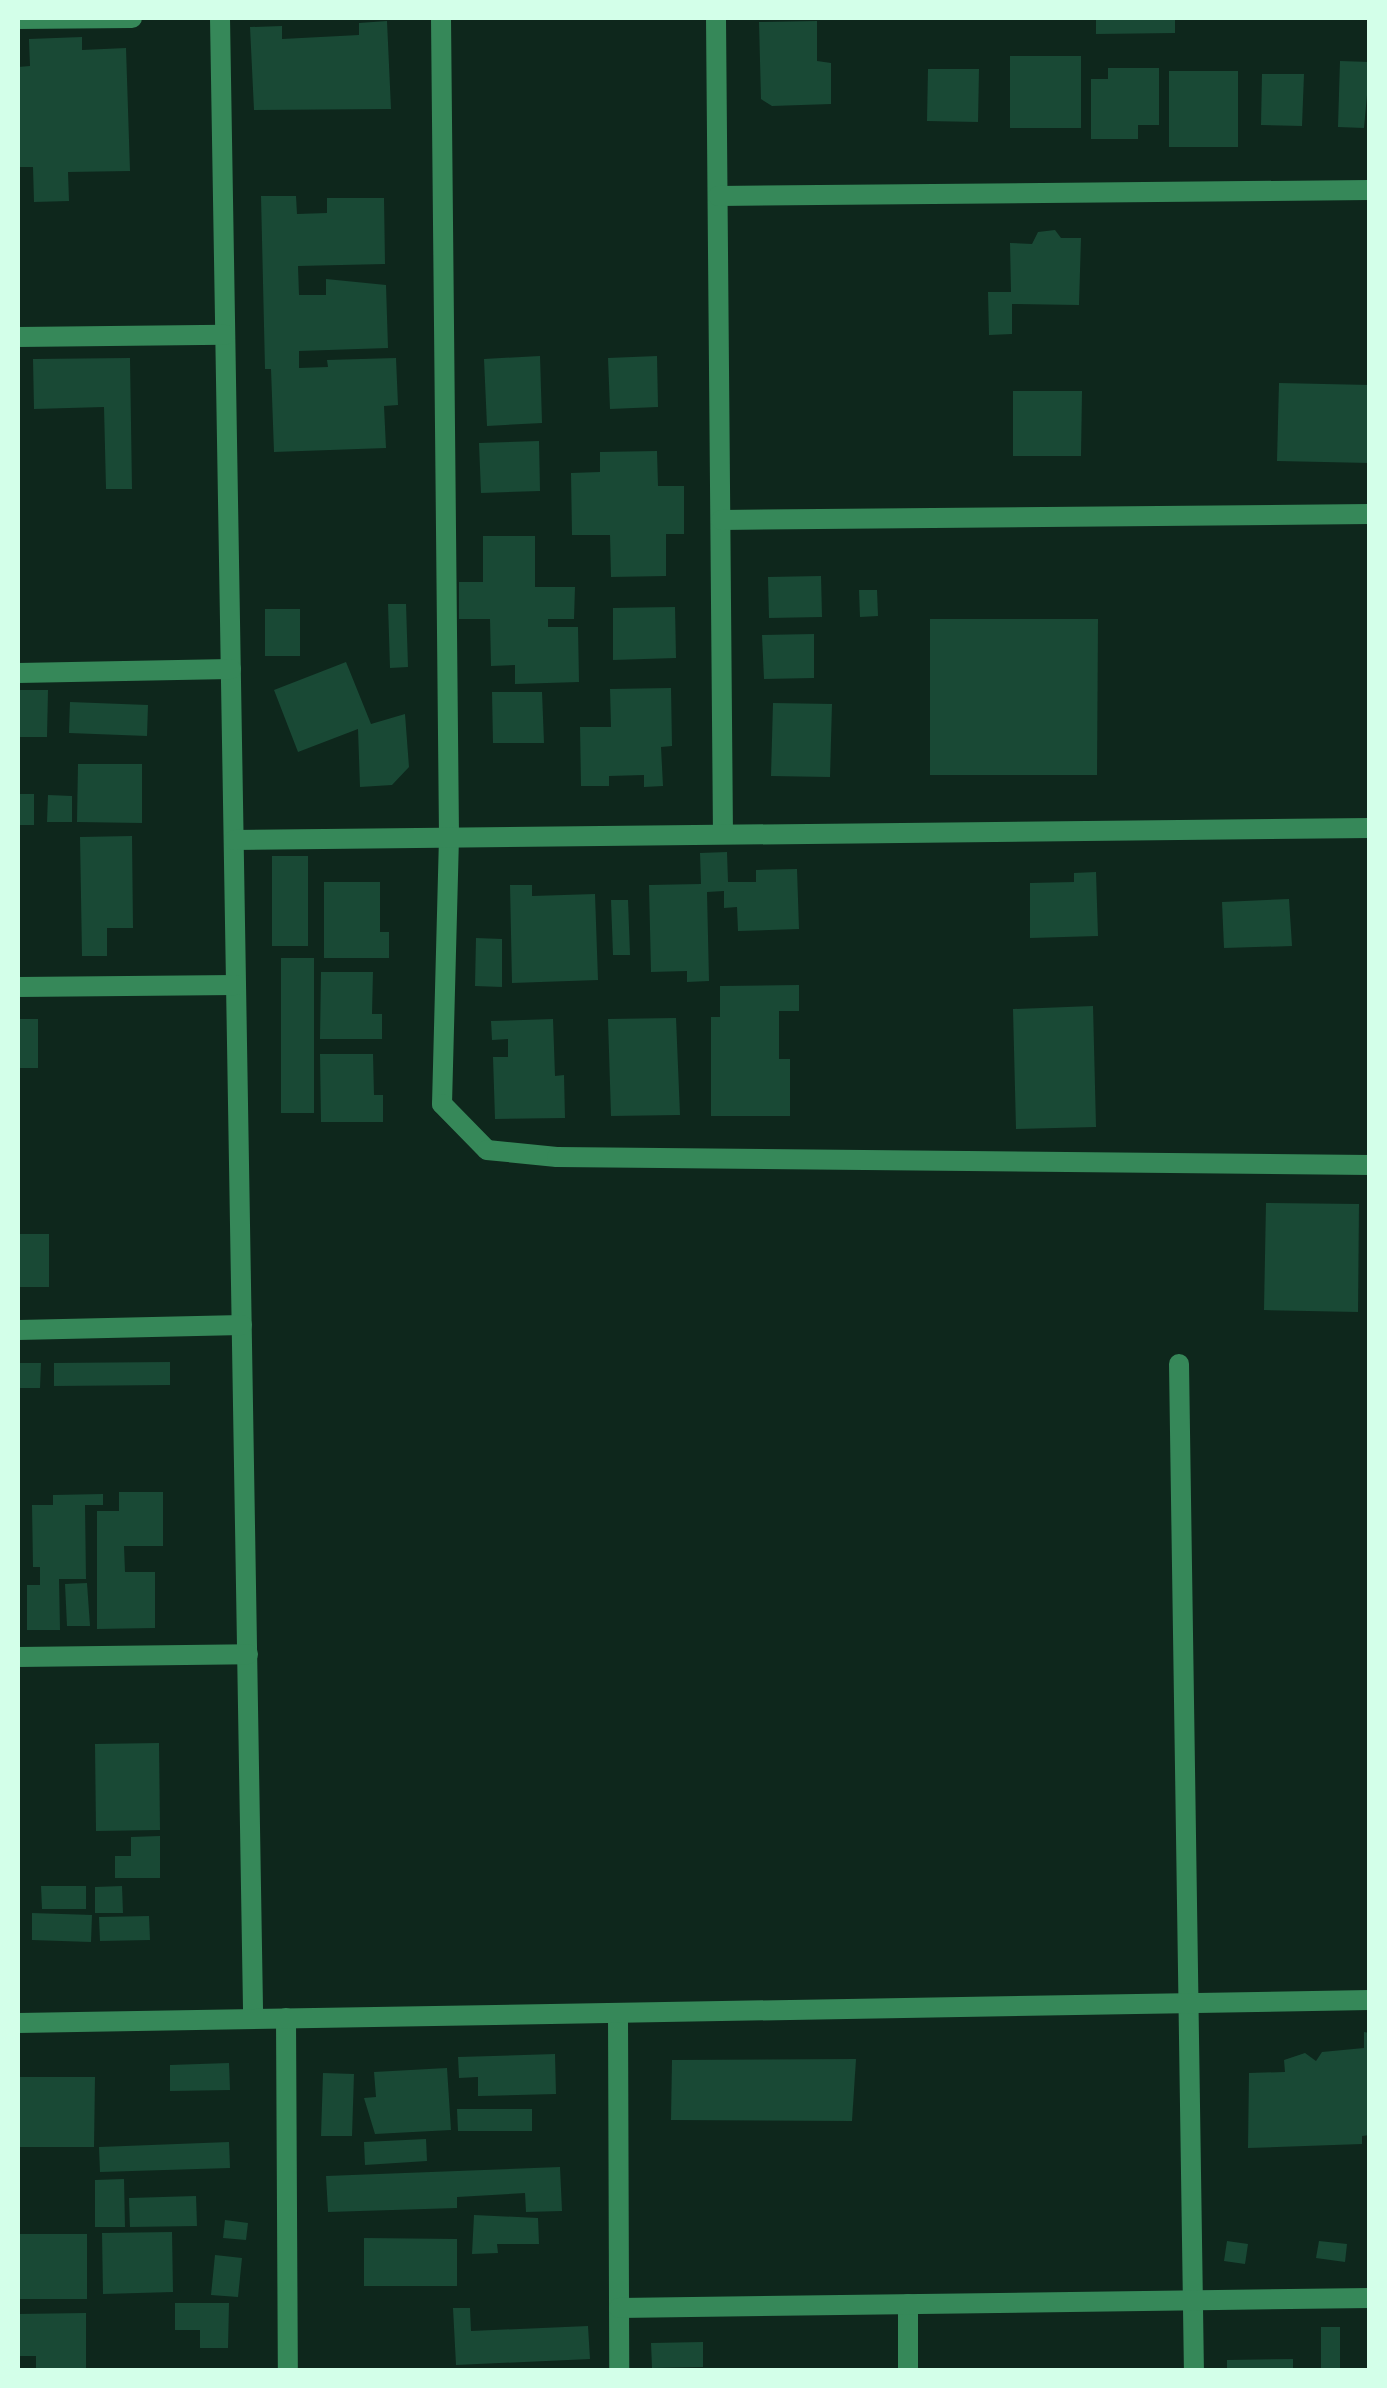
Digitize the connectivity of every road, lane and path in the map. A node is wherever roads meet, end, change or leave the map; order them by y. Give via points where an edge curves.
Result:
1 (132, 18) edge
2 (220, 18) edge
3 (440, 18) edge
4 (716, 18) edge
5 (18, 19) edge
6 (1370, 190) edge
7 (718, 196) junction
8 (226, 334) junction
9 (18, 338) edge
10 (1370, 514) edge
11 (721, 520) junction
12 (231, 669) junction
13 (18, 673) edge
14 (1370, 828) edge
15 (724, 834) junction
16 (449, 837) junction
17 (234, 840) junction
18 (236, 985) junction
19 (18, 987) edge
20 (1370, 1166) edge
21 (242, 1326) junction
22 (18, 1330) edge
23 (1178, 1364) dead end
24 (248, 1654) junction
25 (18, 1657) edge
26 (1370, 2000) edge
27 (1188, 2004) junction
28 (618, 2012) junction
29 (254, 2018) junction
30 (286, 2018) junction
31 (18, 2023) edge
32 (1370, 2298) edge
33 (1193, 2300) junction
34 (908, 2304) junction
35 (619, 2308) junction
36 (288, 2370) edge
37 (619, 2370) edge
38 (908, 2370) edge
39 (1194, 2370) edge

1 - 5 street
2 - 8 street
3 - 16 street
4 - 7 street
6 - 7 street
7 - 11 street
8 - 9 street
8 - 12 street
10 - 11 street
11 - 15 street
12 - 13 street
12 - 17 street
14 - 15 street
15 - 16 street
16 - 17 street
16 - 20 street via 442,1104 487,1150 558,1157
17 - 18 street
18 - 19 street
18 - 21 street
21 - 22 street
21 - 24 street
23 - 27 street
24 - 25 street
24 - 29 street
26 - 27 street
27 - 28 street
27 - 33 street
28 - 30 street
28 - 35 street
29 - 30 street
29 - 31 street
30 - 36 street
32 - 33 street
33 - 34 street
33 - 39 street
34 - 35 street
34 - 38 street
35 - 37 street

